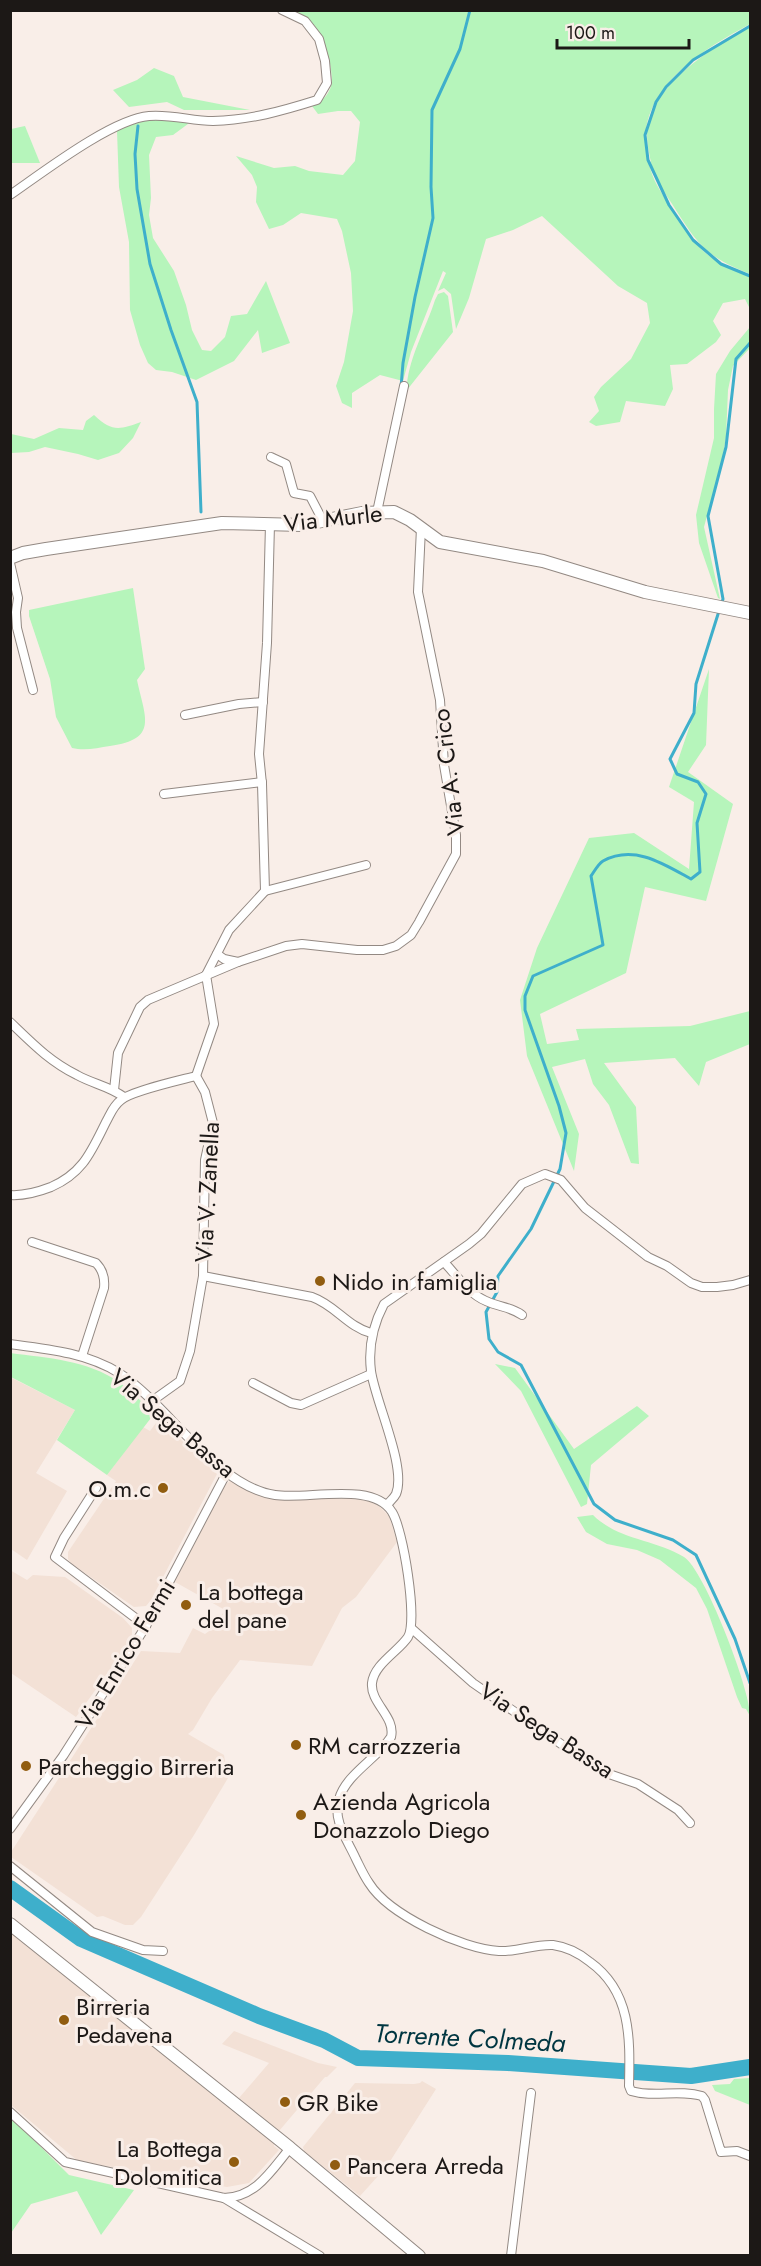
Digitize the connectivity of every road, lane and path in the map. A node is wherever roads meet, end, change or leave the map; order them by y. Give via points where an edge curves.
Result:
1 (282, 10) edge
2 (10, 195) edge
3 (404, 386) dead end
4 (271, 457) dead end
5 (377, 512) junction
6 (323, 521) junction
7 (270, 524) junction
8 (421, 528) junction
9 (10, 558) edge
10 (10, 563) edge
11 (750, 613) edge
12 (33, 690) dead end
13 (262, 702) junction
14 (185, 715) dead end
15 (262, 782) junction
16 (164, 794) dead end
17 (366, 865) dead end
18 (265, 891) junction
19 (217, 954) junction
20 (238, 962) junction
21 (206, 975) junction
22 (10, 1022) edge
23 (196, 1076) junction
24 (114, 1090) junction
25 (124, 1097) junction
26 (10, 1195) edge
27 (32, 1242) dead end
28 (444, 1262) junction
29 (203, 1276) junction
30 (750, 1280) edge
31 (522, 1315) dead end
32 (372, 1333) junction
33 (10, 1344) edge
34 (82, 1356) junction
35 (371, 1374) junction
36 (253, 1383) dead end
37 (152, 1401) junction
38 (227, 1472) junction
39 (96, 1488) dead end
40 (387, 1504) junction
41 (146, 1626) junction
42 (411, 1628) junction
43 (690, 1823) dead end
44 (10, 1829) edge
45 (10, 1866) edge
46 (10, 1924) edge
47 (163, 1950) dead end
48 (531, 2093) dead end
49 (10, 2112) edge
50 (290, 2148) junction
51 (750, 2156) edge
52 (224, 2198) junction
53 (320, 2256) edge
54 (419, 2256) edge
55 (511, 2256) edge

1 - 2 street via 305,21 320,39 327,83 317,100 267,116 212,121 150,116 131,120
3 - 5 street
4 - 6 street via 286,464 294,493 310,496
5 - 6 main road, Via Murle
5 - 8 main road, Via Murle via 394,512
6 - 7 main road, Via Murle
7 - 9 main road, Via Murle via 222,523
7 - 13 street
8 - 11 main road, Via Murle via 440,542 543,561 645,592
8 - 20 street, Via A. Crico via 418,592 440,700 456,854 419,922 396,946 357,950 302,944
10 - 12 street via 18,598 17,628
13 - 14 street
13 - 15 street
15 - 16 street
15 - 18 street
17 - 18 street
18 - 19 street via 234,923
19 - 20 street
19 - 21 street
20 - 21 street, Via A. Crico
21 - 23 street via 214,1024
21 - 24 street, Via A. Crico via 140,1007 118,1053
22 - 24 street via 45,1056 78,1076
23 - 25 street
23 - 29 street, Via V. Zanella via 205,1092 213,1123 205,1161
24 - 25 street
25 - 26 street via 112,1109 90,1155 77,1172 43,1190
27 - 34 street via 96,1263 102,1270 104,1288
28 - 30 street via 481,1234 522,1184 539,1175 561,1180 598,1219 691,1283 717,1287
28 - 31 street via 484,1301 512,1308
28 - 32 street via 384,1304
29 - 32 street, Via V. Zanella via 312,1297
29 - 37 street, Via V. Zanella via 190,1351 180,1381
32 - 35 street
33 - 34 street, Via Sega Bassa
34 - 37 street, Via Sega Bassa via 122,1375
35 - 36 street via 301,1405
35 - 40 street via 398,1479 395,1495
37 - 38 street, Via Sega Bassa
38 - 40 street, Via Sega Bassa via 278,1496 360,1495
38 - 41 street, Via Enrico Fermi
39 - 41 street via 55,1557
40 - 42 street via 396,1520 406,1564
41 - 44 street, Via Enrico Fermi via 63,1756
42 - 43 street, Via Sega Bassa via 473,1683 577,1755 668,1803
42 - 51 street via 372,1681 374,1695 390,1724 391,1737 345,1787 338,1802 340,1826 369,1883 415,1921 460,1942 502,1951 554,1945 582,1956 605,1975 622,2002 630,2040 631,2091 702,2096 721,2152 737,2151
45 - 47 street via 92,1932 143,1950
46 - 50 main road
48 - 55 street
49 - 52 street via 65,2162
50 - 52 street via 247,2194
50 - 54 main road
52 - 53 street

